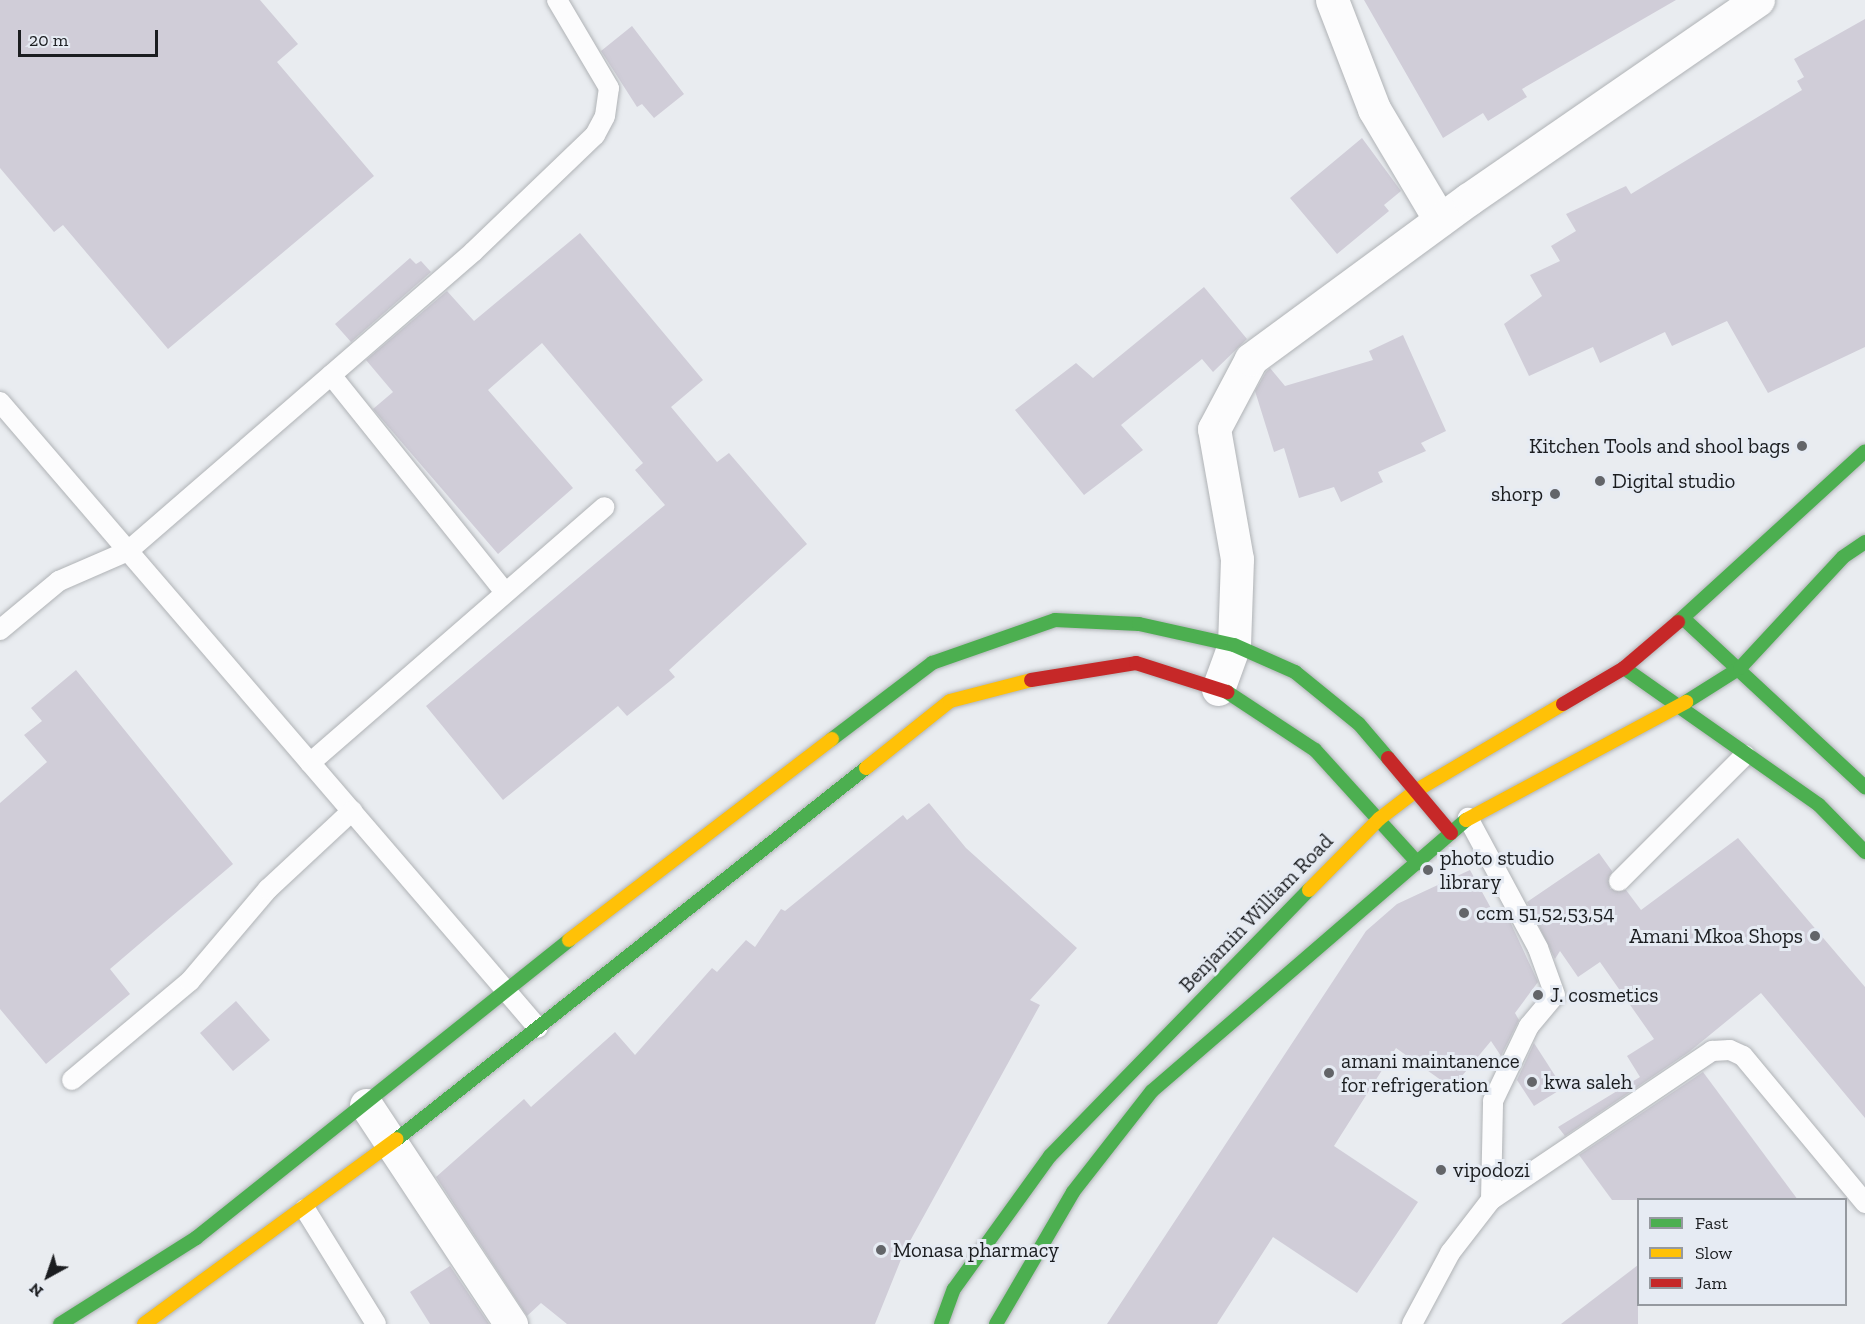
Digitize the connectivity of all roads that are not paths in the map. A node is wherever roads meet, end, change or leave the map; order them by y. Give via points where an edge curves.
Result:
1 (557, 0) edge
2 (1332, 0) edge
3 (1758, 0) edge
4 (1440, 220) junction
5 (331, 375) junction
6 (0, 402) edge
7 (1865, 450) edge
8 (604, 507) dead end
9 (1865, 542) edge
10 (128, 551) junction
11 (505, 592) junction
12 (1685, 620) junction
13 (0, 630) edge
14 (1234, 645) junction
15 (1624, 668) junction
16 (1740, 668) junction
17 (1218, 689) junction
18 (1672, 705) junction
19 (1745, 755) junction
20 (310, 763) junction
21 (1865, 787) edge
22 (1416, 790) junction
23 (352, 811) junction
24 (1468, 818) junction
25 (1379, 819) junction
26 (1451, 833) junction
27 (1865, 852) edge
28 (1418, 863) junction
29 (1619, 881) dead end
30 (505, 989) junction
31 (538, 1028) junction
32 (72, 1080) dead end
33 (366, 1105) junction
34 (393, 1142) junction
35 (1491, 1200) junction
36 (1865, 1203) edge
37 (305, 1209) junction
38 (60, 1324) edge
39 (144, 1324) edge
40 (376, 1324) edge
41 (511, 1324) edge
42 (941, 1324) edge
43 (996, 1324) edge
44 (1413, 1324) edge

1 - 5 lane via 609,88 605,116 595,135
2 - 4 street via 1374,109
3 - 4 street
4 - 14 street via 1251,359 1214,429 1237,559
5 - 10 lane
5 - 11 lane
6 - 10 lane
7 - 12 main road, Benjamin William Road
8 - 11 lane
9 - 16 main road via 1843,557
10 - 13 lane via 59,581
10 - 20 lane
11 - 20 lane
12 - 15 main road, Benjamin William Road
12 - 16 main road
14 - 17 street
14 - 22 main road via 1294,672 1359,724
14 - 30 main road via 1139,624 1055,620 932,663
15 - 18 main road
15 - 22 main road, Benjamin William Road
16 - 18 main road via 1706,691
16 - 21 main road
17 - 25 main road via 1307,744
17 - 31 main road via 1136,663 1058,673 950,701
18 - 19 main road
18 - 24 main road
19 - 27 main road via 1819,804
19 - 29 lane
20 - 23 lane
22 - 25 main road, Benjamin William Road
22 - 26 main road
23 - 30 lane
23 - 32 lane via 268,889 190,981
24 - 26 main road
24 - 35 lane via 1545,944 1555,995 1528,1026 1492,1101
25 - 28 main road
25 - 42 main road, Benjamin William Road via 1050,1156 954,1289
26 - 28 main road
28 - 43 main road via 1152,1091 1073,1192
30 - 31 lane
30 - 33 main road
31 - 34 main road
33 - 34 street
33 - 38 main road via 196,1238
34 - 37 main road
34 - 41 street
35 - 36 lane via 1712,1051 1730,1050 1743,1056
35 - 44 lane via 1450,1253
37 - 39 main road
37 - 40 lane

